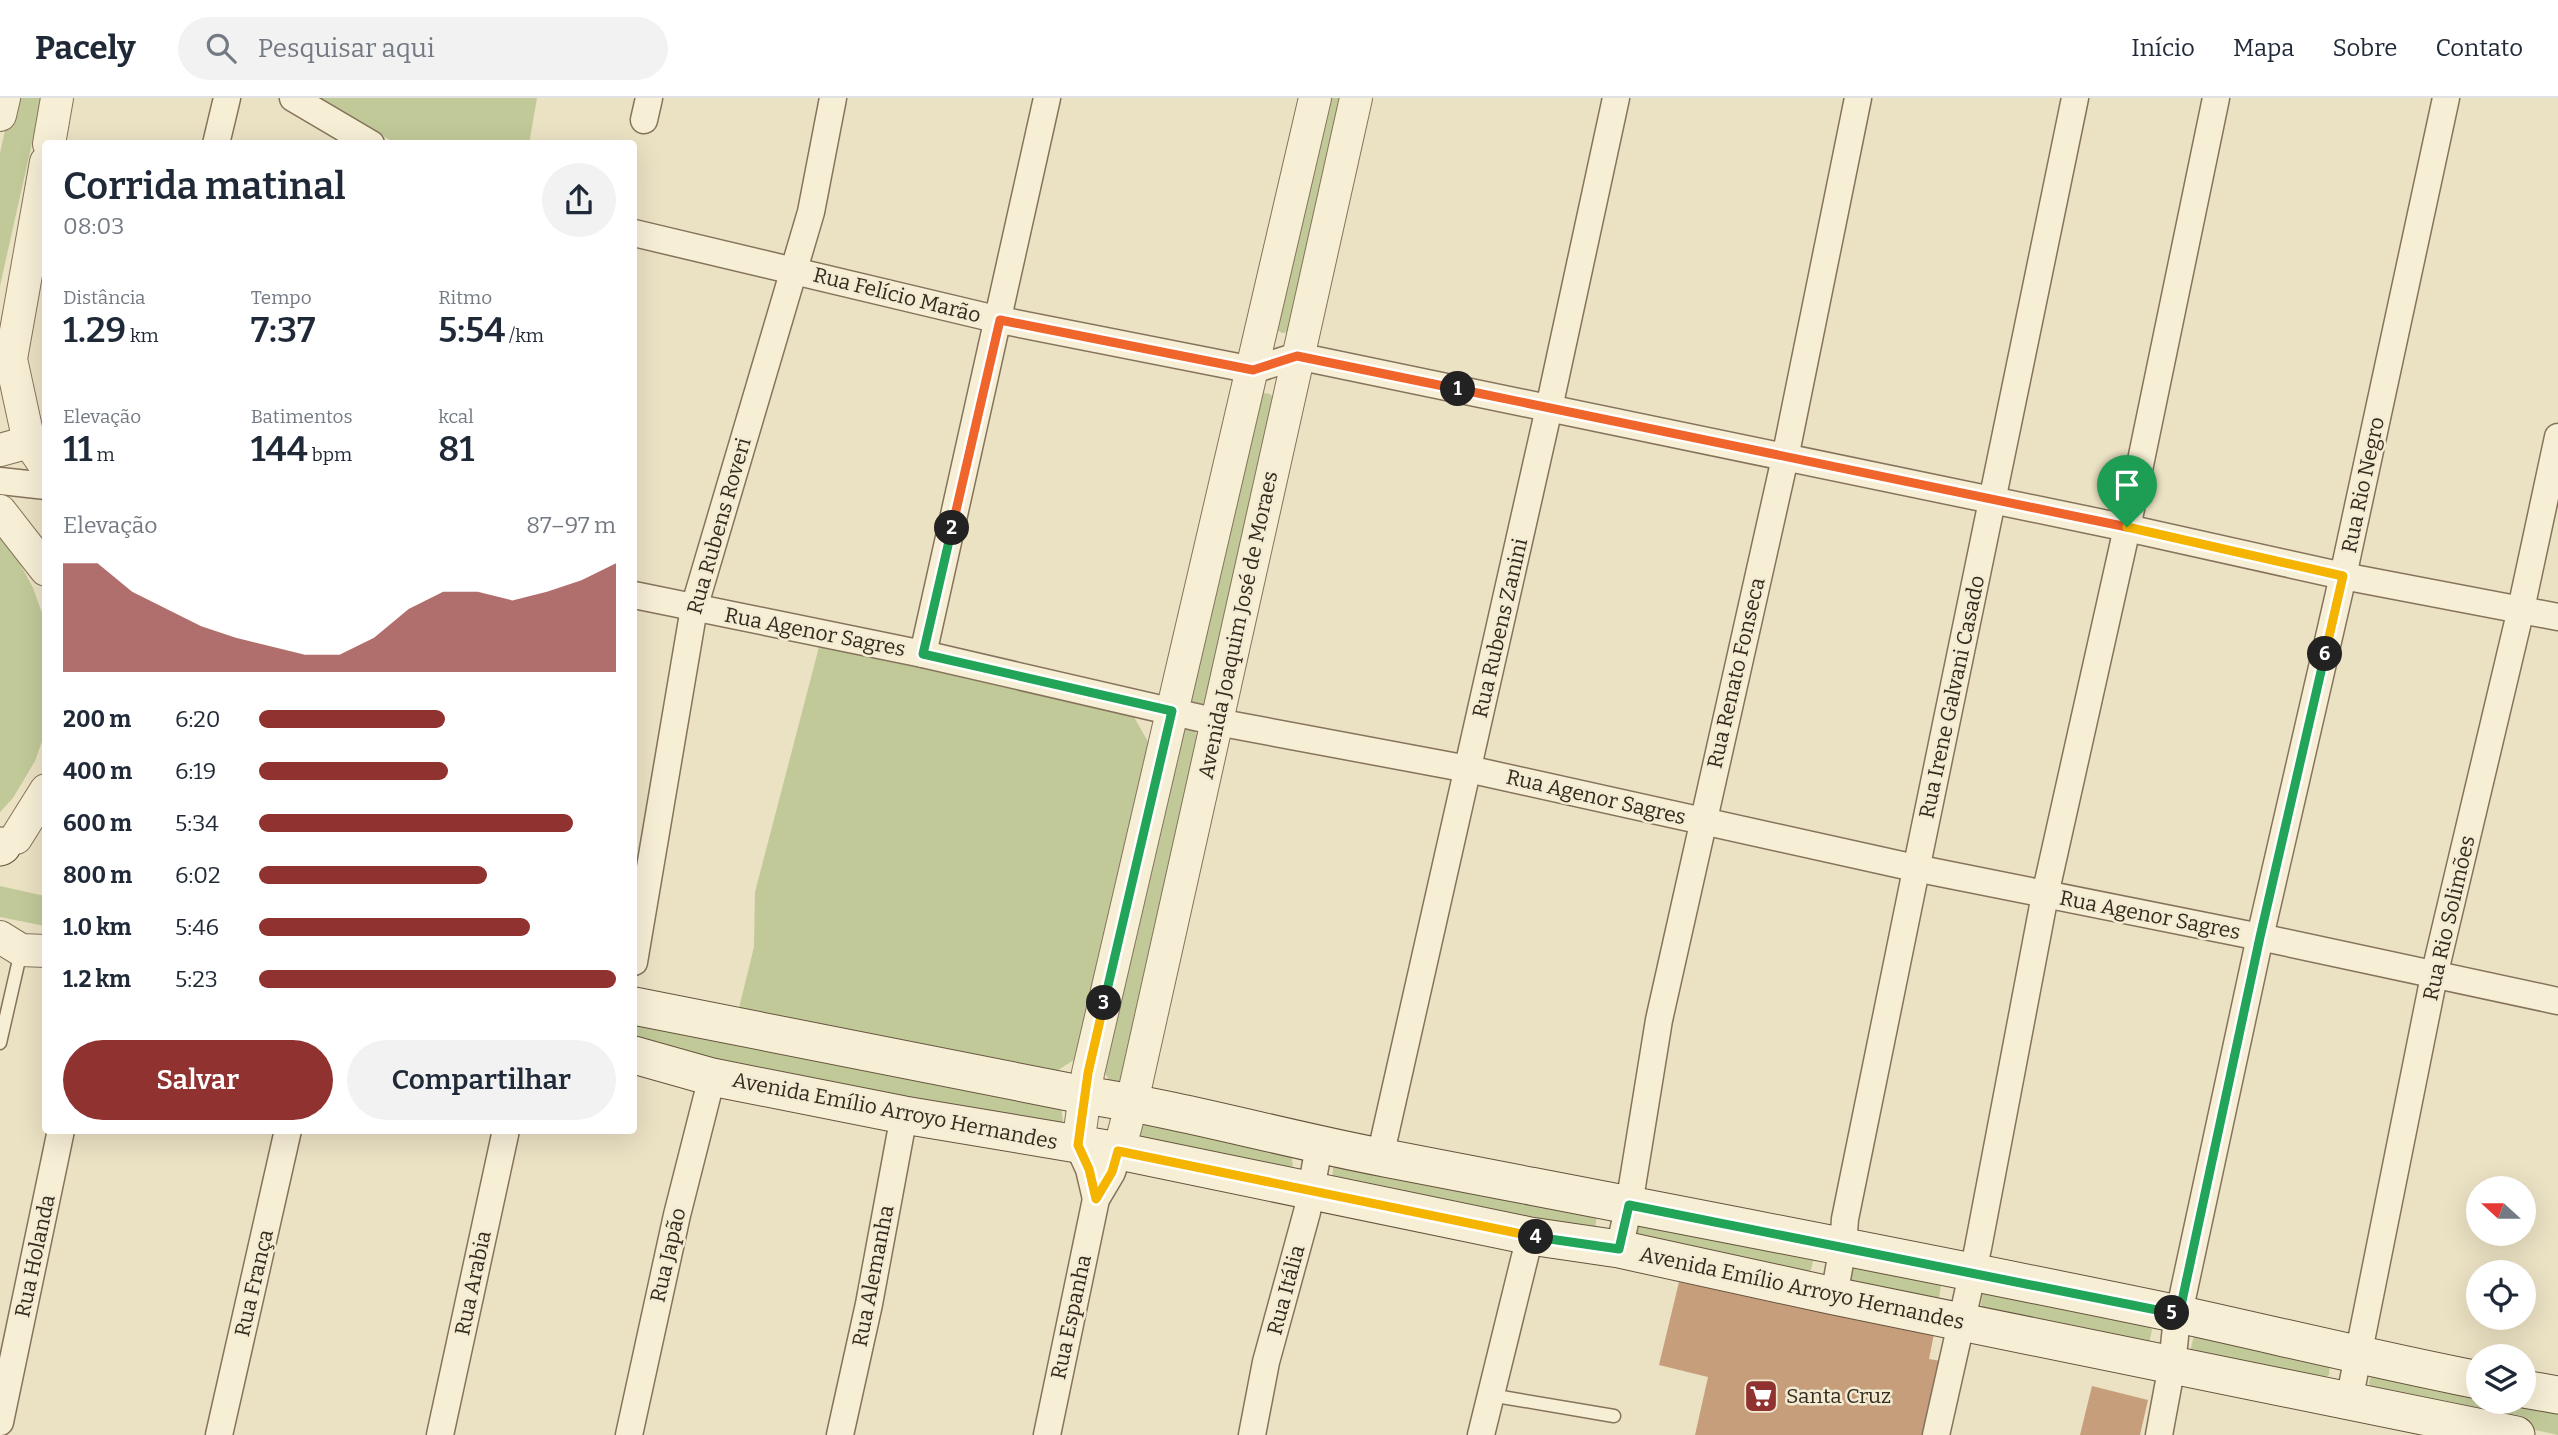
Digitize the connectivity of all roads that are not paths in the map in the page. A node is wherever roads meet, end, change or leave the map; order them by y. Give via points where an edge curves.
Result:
1 (4, 98) edge
2 (57, 98) edge
3 (227, 98) edge
4 (293, 98) edge
5 (833, 98) edge
6 (1047, 98) edge
7 (1315, 98) edge
8 (1356, 98) edge
9 (1616, 98) edge
10 (1858, 98) edge
11 (2075, 98) edge
12 (2216, 98) edge
13 (2446, 98) edge
14 (0, 115) edge
15 (50, 140) edge
16 (217, 140) edge
17 (364, 140) edge
18 (42, 185) edge
19 (637, 234) edge
20 (794, 270) junction
21 (1000, 320) junction
22 (1297, 356) junction
23 (1253, 370) junction
24 (1549, 408) junction
25 (2558, 437) edge
26 (25, 453) edge
27 (1785, 458) junction
28 (0, 481) edge
29 (42, 486) edge
30 (1994, 500) junction
31 (0, 511) edge
32 (2127, 527) junction
33 (42, 565) edge
34 (2343, 576) junction
35 (637, 596) edge
36 (694, 608) junction
37 (2521, 609) junction
38 (2558, 617) edge
39 (923, 654) junction
40 (1172, 711) junction
41 (1217, 722) junction
42 (1468, 769) junction
43 (42, 796) edge
44 (1703, 821) junction
45 (13, 843) edge
46 (1915, 868) junction
47 (2045, 895) junction
48 (2260, 937) junction
49 (637, 944) edge
50 (22, 946) edge
51 (2434, 976) junction
52 (2558, 1001) edge
53 (637, 1007) edge
54 (0, 1043) edge
55 (637, 1056) edge
56 (712, 1077) junction
57 (1084, 1095) junction
58 (1132, 1102) junction
59 (904, 1115) junction
60 (60, 1134) edge
61 (287, 1134) edge
62 (505, 1134) edge
63 (1078, 1145) junction
64 (1319, 1146) junction
65 (1118, 1151) junction
66 (1380, 1157) junction
67 (1311, 1191) junction
68 (1096, 1199) junction
69 (1629, 1205) junction
70 (1530, 1236) junction
71 (1843, 1246) junction
72 (1619, 1249) junction
73 (1970, 1274) junction
74 (1834, 1296) junction
75 (2179, 1315) junction
76 (1961, 1321) junction
77 (2358, 1356) junction
78 (2172, 1365) junction
79 (2466, 1378) edge
80 (2536, 1391) edge
81 (1490, 1395) junction
82 (2558, 1395) edge
83 (2349, 1401) junction
84 (1614, 1416) dead end
85 (0, 1422) edge
86 (219, 1435) edge
87 (440, 1435) edge
88 (629, 1435) edge
89 (840, 1435) edge
90 (1047, 1435) edge
91 (1252, 1435) edge
92 (1481, 1435) edge
93 (1936, 1435) edge
94 (2159, 1435) edge
95 (2516, 1435) edge

1 - 14 street
2 - 15 street
3 - 16 street
4 - 17 street
5 - 20 street, Rua Rubens Roveri via 811,212
6 - 21 street
7 - 23 street, Avenida Joaquim José de Moraes
8 - 22 street, Avenida Joaquim José de Moraes
9 - 24 street, Rua Rubens Zanini
10 - 27 street, Rua Renato Fonseca
11 - 30 street, Rua Irene Galvani Casado
12 - 32 street
13 - 34 street, Rua Rio Negro
18 - 26 street via 11,359
19 - 20 street, Rua Felício Marão
20 - 21 street, Rua Felício Marão
20 - 36 street, Rua Rubens Roveri
21 - 23 street, Rua Felício Marão
21 - 39 street
22 - 23 street, Rua Felício Marão
22 - 24 street, Rua Felício Marão
22 - 41 street, Avenida Joaquim José de Moraes
23 - 40 street, Avenida Joaquim José de Moraes
24 - 27 street, Rua Felício Marão
24 - 42 street, Rua Rubens Zanini
25 - 37 street, Rua Rio Solimões
27 - 30 street, Rua Felício Marão
27 - 44 street, Rua Renato Fonseca
28 - 29 street
30 - 32 street, Rua Felício Marão
30 - 46 street, Rua Irene Galvani Casado
31 - 33 street
32 - 34 street, Rua Felício Marão
32 - 47 street
34 - 37 street, Rua Felício Marão
34 - 48 street, Rua Rio Negro
35 - 36 street, Rua Agenor Sagres
36 - 39 street, Rua Agenor Sagres
36 - 49 street, Rua Rubens Roveri
37 - 38 street, Rua Felício Marão
37 - 51 street, Rua Rio Solimões
39 - 40 street, Rua Agenor Sagres
40 - 41 street, Rua Agenor Sagres
40 - 57 street, Avenida Joaquim José de Moraes
41 - 42 street, Rua Agenor Sagres
41 - 58 street, Avenida Joaquim José de Moraes
42 - 44 street, Rua Agenor Sagres
42 - 66 street, Rua Rubens Zanini
43 - 45 street
44 - 46 street, Rua Agenor Sagres
44 - 69 street, Rua Renato Fonseca via 1659,1020
46 - 47 street, Rua Agenor Sagres
46 - 71 street, Rua Irene Galvani Casado
47 - 48 street, Rua Agenor Sagres
47 - 73 street
48 - 51 street, Rua Agenor Sagres
48 - 75 street, Rua Rio Negro
50 - 54 lane
51 - 52 street, Rua Agenor Sagres
51 - 77 street, Rua Rio Solimões
53 - 57 main road
55 - 56 main road, Avenida Emílio Arroyo Hernandes
56 - 59 main road, Avenida Emílio Arroyo Hernandes
56 - 88 street, Rua Japão
57 - 58 main road
57 - 63 street, Avenida Joaquim José de Moraes
58 - 64 main road
58 - 65 street, Avenida Joaquim José de Moraes
59 - 63 main road, Avenida Emílio Arroyo Hernandes
59 - 89 street, Rua Alemanha
60 - 85 street, Rua Holanda
61 - 86 street, Rua França
62 - 87 street, Rua Arabia
63 - 65 main road, Avenida Emílio Arroyo Hernandes
63 - 68 street, Rua Espanha
64 - 66 main road
64 - 67 street, Rua Itália
65 - 67 main road, Avenida Emílio Arroyo Hernandes
65 - 68 street, Rua Espanha
66 - 69 main road
67 - 70 main road, Avenida Emílio Arroyo Hernandes
67 - 91 street, Rua Itália via 1266,1362
68 - 90 street, Rua Espanha
69 - 71 main road
69 - 72 street, Rua Renato Fonseca
70 - 72 main road, Avenida Emílio Arroyo Hernandes
70 - 81 street
71 - 73 main road
71 - 74 street, Rua Irene Galvani Casado
72 - 74 main road, Avenida Emílio Arroyo Hernandes
73 - 75 main road
73 - 76 street
74 - 76 main road, Avenida Emílio Arroyo Hernandes
75 - 77 main road
75 - 78 street, Rua Rio Negro
76 - 78 main road, Avenida Emílio Arroyo Hernandes
76 - 93 street
77 - 79 main road
77 - 83 street, Rua Rio Solimões
78 - 83 main road, Avenida Emílio Arroyo Hernandes
78 - 94 street, Rua Rio Negro
80 - 82 main road
81 - 84 lane
81 - 92 street
83 - 95 main road, Avenida Emílio Arroyo Hernandes

